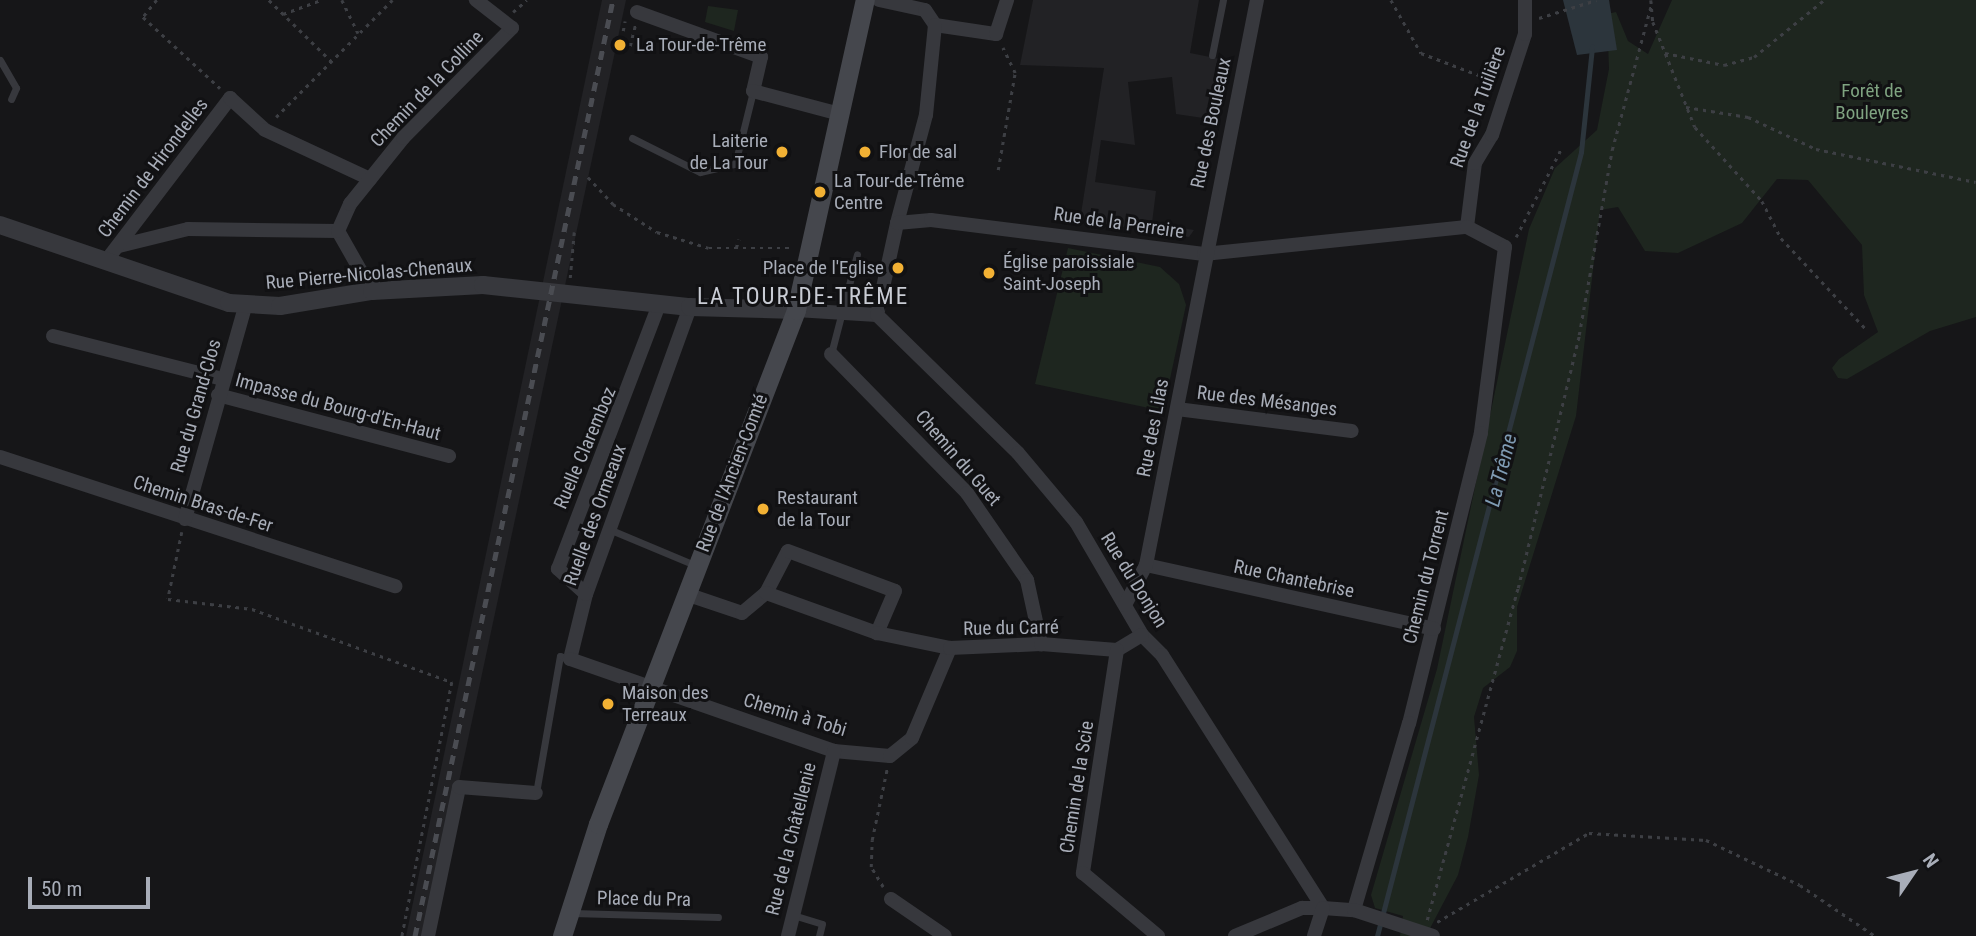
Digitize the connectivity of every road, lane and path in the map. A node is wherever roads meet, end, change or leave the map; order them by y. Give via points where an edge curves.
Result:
1 (157, 0) edge
2 (269, 0) edge
3 (321, 0) edge
4 (342, 0) edge
5 (392, 0) edge
6 (476, 0) edge
7 (865, 0) edge
8 (879, 0) edge
9 (1007, 0) edge
10 (1223, 0) edge
11 (1257, 0) edge
12 (1391, 0) edge
13 (1525, 0) edge
14 (1596, 0) edge
15 (1824, 0) edge
16 (1652, 1) edge
17 (283, 14) junction
18 (632, 15) junction
19 (1528, 22) junction
20 (935, 24) junction
21 (623, 31) dead end
22 (358, 33) junction
23 (996, 34) junction
24 (630, 46) dead end
25 (1665, 53) junction
26 (1212, 55) dead end
27 (0, 60) edge
28 (331, 61) junction
29 (1508, 86) junction
30 (753, 91) junction
31 (230, 98) junction
32 (11, 99) dead end
33 (1686, 107) junction
34 (836, 113) junction
35 (265, 130) junction
36 (632, 138) dead end
37 (1562, 147) dead end
38 (998, 170) dead end
39 (588, 177) dead end
40 (370, 179) junction
41 (1976, 182) edge
42 (897, 223) junction
43 (0, 225) edge
44 (1467, 227) junction
45 (338, 231) junction
46 (574, 232) dead end
47 (739, 239) dead end
48 (119, 246) junction
49 (1505, 247) junction
50 (736, 248) junction
51 (807, 252) junction
52 (857, 254) dead end
53 (1204, 254) junction
54 (106, 261) junction
55 (372, 291) junction
56 (573, 295) junction
57 (246, 304) junction
58 (659, 304) junction
59 (690, 307) junction
60 (796, 310) junction
61 (845, 312) junction
62 (877, 316) junction
63 (1866, 329) dead end
64 (53, 336) dead end
65 (831, 354) joint
66 (223, 379) junction
67 (218, 395) junction
68 (1177, 409) junction
69 (1352, 431) dead end
70 (449, 456) dead end
71 (0, 457) edge
72 (185, 519) junction
73 (611, 530) junction
74 (1146, 565) junction
75 (697, 566) junction
76 (395, 586) dead end
77 (766, 593) junction
78 (586, 594) junction
79 (686, 594) junction
80 (1125, 605) junction
81 (1434, 629) junction
82 (877, 633) junction
83 (1142, 635) junction
84 (1041, 644) junction
85 (950, 649) junction
86 (1117, 650) junction
87 (570, 659) junction
88 (650, 688) junction
89 (834, 751) junction
90 (890, 756) junction
91 (536, 793) joint
92 (891, 899) joint
93 (1323, 908) junction
94 (1360, 912) junction
95 (569, 913) junction
96 (793, 915) junction
97 (718, 917) dead end
98 (1429, 934) edge
99 (402, 936) edge
100 (428, 936) edge
101 (562, 936) edge
102 (788, 936) edge
103 (819, 936) edge
104 (944, 936) edge
105 (1158, 936) edge
106 (1235, 936) edge
107 (1314, 936) edge
108 (1875, 936) edge

1 - 31 path via 143,17
2 - 17 path
3 - 17 path
4 - 22 path
5 - 22 path
6 - 40 street, Chemin de la Colline via 512,28
7 - 34 main road, Rue de l'Ancien-Comté
8 - 20 street via 925,10
9 - 23 street
10 - 26 lane
11 - 53 street, Rue des Bouleaux
12 - 29 path via 1421,53
13 - 19 street, Rue de la Tuilière
14 - 19 path
15 - 25 path via 1754,57 1724,65
16 - 25 path
16 - 98 path via 1612,150 1579,335
17 - 28 path
18 - 21 path
18 - 24 path
18 - 30 street via 761,57
19 - 29 street, Rue de la Tuilière
20 - 23 street
20 - 42 street via 926,116
22 - 28 path
23 - 38 path via 1015,73
25 - 33 path
27 - 32 lane via 16,88
28 - 35 path
29 - 44 street, Rue de la Tuilière via 1475,163
30 - 34 street
30 - 36 lane via 735,164 699,172
31 - 35 street
31 - 48 street, Chemin de Hirondelles
33 - 41 path via 1748,117 1815,149
33 - 63 path via 1716,156 1762,201 1781,238
34 - 51 main road, Rue de l'Ancien-Comté
35 - 40 street
37 - 49 path via 1515,241
39 - 50 path via 613,204 657,232 709,248
40 - 45 street, Chemin de la Colline
42 - 53 street, Rue de la Perreire via 990,224
42 - 62 street
43 - 54 street, Rue Pierre-Nicolas-Chenaux
44 - 49 street
44 - 53 street, Rue de la Perreire
45 - 48 street via 188,229
45 - 55 street
46 - 56 path via 568,266
47 - 50 path
48 - 54 street, Chemin de Hirondelles
49 - 81 street, Chemin du Torrent via 1481,433
50 - 51 path
51 - 60 main road, Rue de l'Ancien-Comté
52 - 61 lane
53 - 68 street, Rue des Lilas
54 - 57 street, Rue Pierre-Nicolas-Chenaux
55 - 56 street, Rue Pierre-Nicolas-Chenaux via 482,285
55 - 57 street, Rue Pierre-Nicolas-Chenaux via 280,306
56 - 58 street, Rue Pierre-Nicolas-Chenaux
57 - 66 street, Rue du Grand-Clos
58 - 59 street, Rue Pierre-Nicolas-Chenaux
58 - 78 street, Ruelle Claremboz via 558,569
59 - 60 street, Rue Pierre-Nicolas-Chenaux
59 - 73 street, Ruelle des Ormeaux
60 - 61 street
60 - 75 main road, Rue de l'Ancien-Comté
61 - 62 street
61 - 65 lane
62 - 80 street, Rue du Donjon via 1046,484
64 - 66 street, Impasse du Bourg-d'En-Haut
65 - 84 street, Chemin du Guet via 967,493 1027,580
66 - 67 street, Rue du Grand-Clos
67 - 70 street, Impasse du Bourg-d'En-Haut
67 - 72 street, Rue du Grand-Clos
68 - 69 street, Rue des Mésanges
68 - 74 street, Rue des Lilas
71 - 72 street, Chemin Bras-de-Fer
72 - 76 street, Chemin Bras-de-Fer
72 - 99 path via 168,599 252,610 452,682
73 - 75 lane
73 - 78 street, Ruelle des Ormeaux
74 - 80 street, Rue des Lilas
74 - 81 street, Rue Chantebrise
75 - 79 main road, Rue de l'Ancien-Comté
77 - 79 street via 742,613
77 - 82 street, Rue du Carré
77 - 82 street via 788,551 895,591
78 - 87 street, Ruelle des Ormeaux
79 - 88 main road, Rue de l'Ancien-Comté
80 - 83 street, Rue du Donjon
81 - 94 street, Chemin du Torrent
82 - 85 street, Rue du Carré
83 - 86 street
83 - 93 street, Rue du Donjon via 1162,655
84 - 85 street, Rue du Carré
84 - 86 street, Rue du Carré
85 - 90 street via 912,738
86 - 105 street, Chemin de la Scie via 1083,873
87 - 88 street
87 - 91 lane via 560,656
88 - 89 street, Chemin à Tobi
88 - 95 main road, Rue de l'Ancien-Comté
89 - 90 street, Chemin à Tobi
89 - 96 street, Rue de la Châtellenie
90 - 92 path via 871,867
91 - 100 street via 459,787
92 - 104 street
93 - 94 street
93 - 106 street via 1302,908
93 - 107 street
94 - 98 street
95 - 97 lane, Place du Pra
95 - 101 main road, Rue de l'Ancien-Comté
96 - 102 street, Rue de la Châtellenie
96 - 103 lane via 822,925
98 - 108 path via 1454,907 1589,833 1706,840 1800,885

